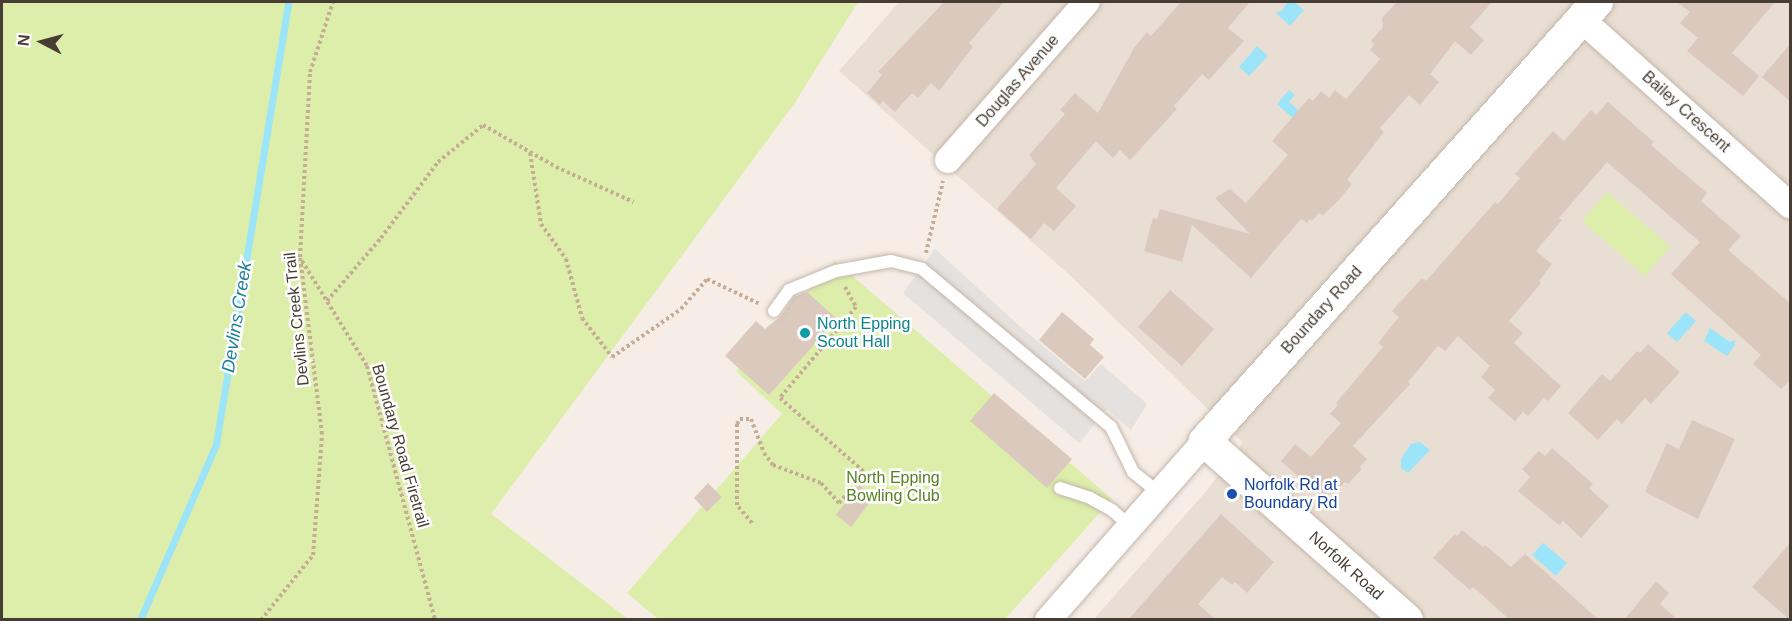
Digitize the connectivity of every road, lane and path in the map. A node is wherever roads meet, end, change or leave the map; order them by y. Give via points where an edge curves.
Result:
1 (333, 2) edge
2 (1087, 2) edge
3 (1589, 10) edge
4 (530, 153) junction
5 (948, 160) joint
6 (634, 202) dead end
7 (1791, 205) edge
8 (300, 257) junction
9 (922, 269) junction
10 (836, 271) junction
11 (327, 301) junction
12 (774, 311) joint
13 (1205, 441) junction
14 (864, 474) junction
15 (878, 484) dead end
16 (1060, 488) dead end
17 (1160, 494) junction
18 (752, 523) dead end
19 (1131, 527) junction
20 (261, 620) edge
21 (435, 620) edge
22 (1048, 620) edge
23 (1407, 620) edge

1 - 8 path, Devlins Creek Trail via 310,72
2 - 5 street, Douglas Avenue
3 - 7 street, Bailey Crescent
3 - 13 street, Boundary Road
4 - 6 path
4 - 11 path via 483,125 438,162
4 - 12 path via 541,224 566,259 582,318 612,357 681,309 707,279
5 - 9 path
8 - 11 path, Boundary Road Firetrail
8 - 20 path, Devlins Creek Trail via 322,434 313,555
9 - 10 lane via 891,261
9 - 17 lane via 1111,427 1133,472
10 - 12 lane via 789,290
10 - 14 path via 856,307 780,398
11 - 21 path, Boundary Road Firetrail via 367,366
13 - 17 street, Boundary Road
13 - 23 street, Norfolk Road
14 - 15 path
14 - 18 path via 839,503 821,483 773,465 764,453 751,418 740,419 737,505
16 - 19 lane via 1112,510
17 - 19 street, Boundary Road
19 - 22 street, Boundary Road

